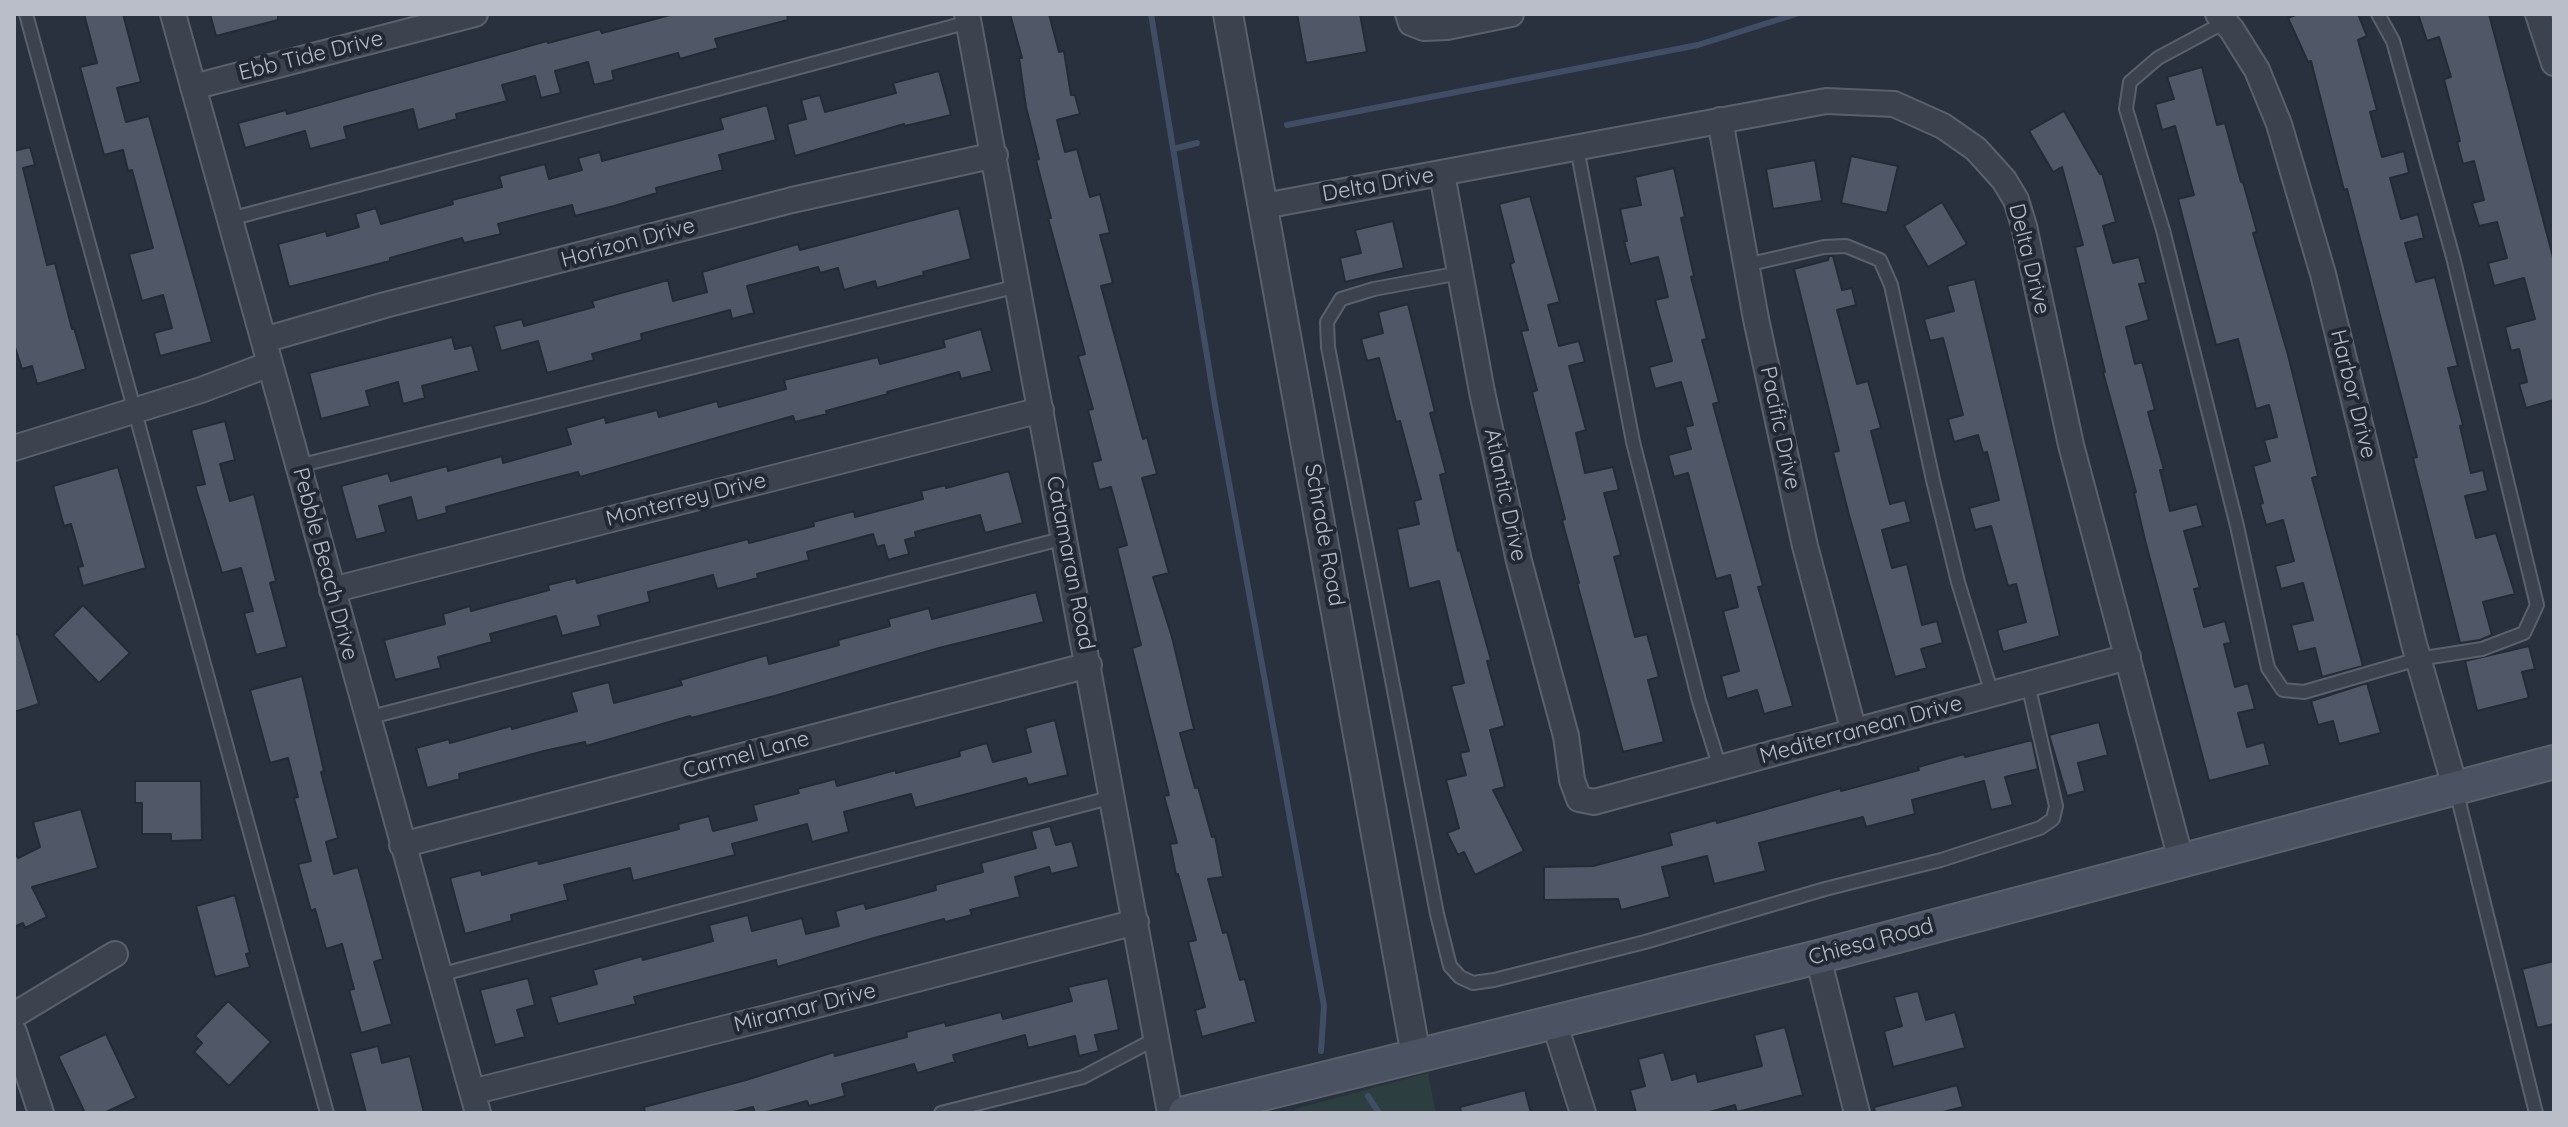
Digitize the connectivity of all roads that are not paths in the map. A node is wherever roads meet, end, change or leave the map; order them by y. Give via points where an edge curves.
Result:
1 (26, 14) edge
2 (173, 14) edge
3 (475, 14) edge
4 (1228, 14) edge
5 (1408, 14) edge
6 (1511, 14) edge
7 (2378, 14) edge
8 (2538, 14) edge
9 (968, 18) edge
10 (2222, 18) edge
11 (2554, 63) edge
12 (193, 87) junction
13 (1720, 120) junction
14 (1577, 148) junction
15 (995, 155) junction
16 (1442, 174) junction
17 (1264, 206) junction
18 (230, 219) junction
19 (1746, 265) junction
20 (1460, 273) junction
21 (1018, 286) junction
22 (264, 340) junction
23 (270, 364) junction
24 (1041, 410) junction
25 (134, 411) junction
26 (14, 448) edge
27 (298, 466) junction
28 (1065, 538) junction
29 (332, 590) junction
30 (2128, 657) junction
31 (2418, 659) junction
32 (1089, 665) junction
33 (2028, 684) junction
34 (1992, 694) junction
35 (367, 718) junction
36 (1854, 732) junction
37 (2554, 762) edge
38 (1720, 768) junction
39 (2455, 787) junction
40 (1113, 797) junction
41 (1594, 802) joint
42 (402, 845) junction
43 (2181, 860) junction
44 (1136, 922) junction
45 (115, 954) dead end
46 (1818, 957) junction
47 (439, 975) junction
48 (14, 1015) edge
49 (1554, 1022) junction
50 (14, 1032) edge
51 (1157, 1038) junction
52 (1416, 1056) junction
53 (475, 1102) edge
54 (1269, 1103) edge
55 (41, 1113) edge
56 (327, 1113) edge
57 (941, 1113) edge
58 (1170, 1113) edge
59 (1185, 1113) edge
60 (1583, 1113) edge
61 (1857, 1113) edge
62 (2536, 1113) edge

1 - 25 lane
2 - 12 street, Pebble Beach Drive
3 - 12 street, Ebb Tide Drive
4 - 17 street, Schrade Road
5 - 6 street via 1411,23 1424,28
7 - 31 lane via 2393,41 2453,257 2537,605 2524,633 2482,649
8 - 11 street
9 - 15 street, Catamaran Road
9 - 18 lane
10 - 31 street, Harbor Drive via 2257,70 2279,124 2323,274
10 - 31 lane via 2130,82 2126,109 2163,230 2268,668 2283,690 2304,692
12 - 18 street, Pebble Beach Drive
13 - 14 street, Delta Drive
13 - 19 street, Pacific Drive
13 - 30 street, Delta Drive via 1826,101 1894,104 1943,126 1976,149 2004,180 2024,226 2071,445
14 - 16 street, Delta Drive
14 - 38 lane via 1633,442
15 - 21 street, Catamaran Road
15 - 22 street, Horizon Drive via 777,204
16 - 17 street, Delta Drive
16 - 20 street, Atlantic Drive
17 - 52 street, Schrade Road
18 - 22 street, Pebble Beach Drive
19 - 34 lane via 1846,246 1880,260 1891,285 1958,582
19 - 36 street, Pacific Drive via 1805,546
20 - 33 lane via 1341,299 1327,322 1437,914 1450,966 1460,977 1473,983 1494,980 1616,949 2040,828 2053,819 2056,806
20 - 41 street, Atlantic Drive via 1516,546 1566,736 1572,780 1579,799
21 - 24 street, Catamaran Road
21 - 27 lane
22 - 23 street, Pebble Beach Drive
23 - 25 street
23 - 27 street, Pebble Beach Drive
24 - 28 street, Catamaran Road
24 - 29 street, Monterrey Drive
25 - 26 street
25 - 56 lane
27 - 29 street, Pebble Beach Drive
28 - 32 street, Catamaran Road
28 - 35 lane
29 - 35 street, Pebble Beach Drive
30 - 33 street, Mediterranean Drive
30 - 43 street, Delta Drive
31 - 39 street, Harbor Drive
32 - 40 street, Catamaran Road
32 - 42 street, Carmel Lane
33 - 34 street, Mediterranean Drive
34 - 36 street, Mediterranean Drive
35 - 42 street, Pebble Beach Drive
36 - 38 street, Mediterranean Drive
37 - 39 main road, Chiesa Road
38 - 41 street, Mediterranean Drive
39 - 43 main road, Chiesa Road
39 - 62 lane
40 - 44 street, Catamaran Road
40 - 47 lane
42 - 47 street, Pebble Beach Drive
43 - 46 main road, Chiesa Road
44 - 51 street, Catamaran Road
44 - 53 street, Miramar Drive via 786,1013
45 - 48 street
46 - 49 main road, Chiesa Road
46 - 61 street
47 - 53 street, Pebble Beach Drive
49 - 52 main road, Chiesa Road
49 - 60 street
50 - 55 street
51 - 57 lane via 1083,1077
51 - 58 street, Catamaran Road
52 - 54 main road, Chiesa Road
54 - 59 main road, Chiesa Road

